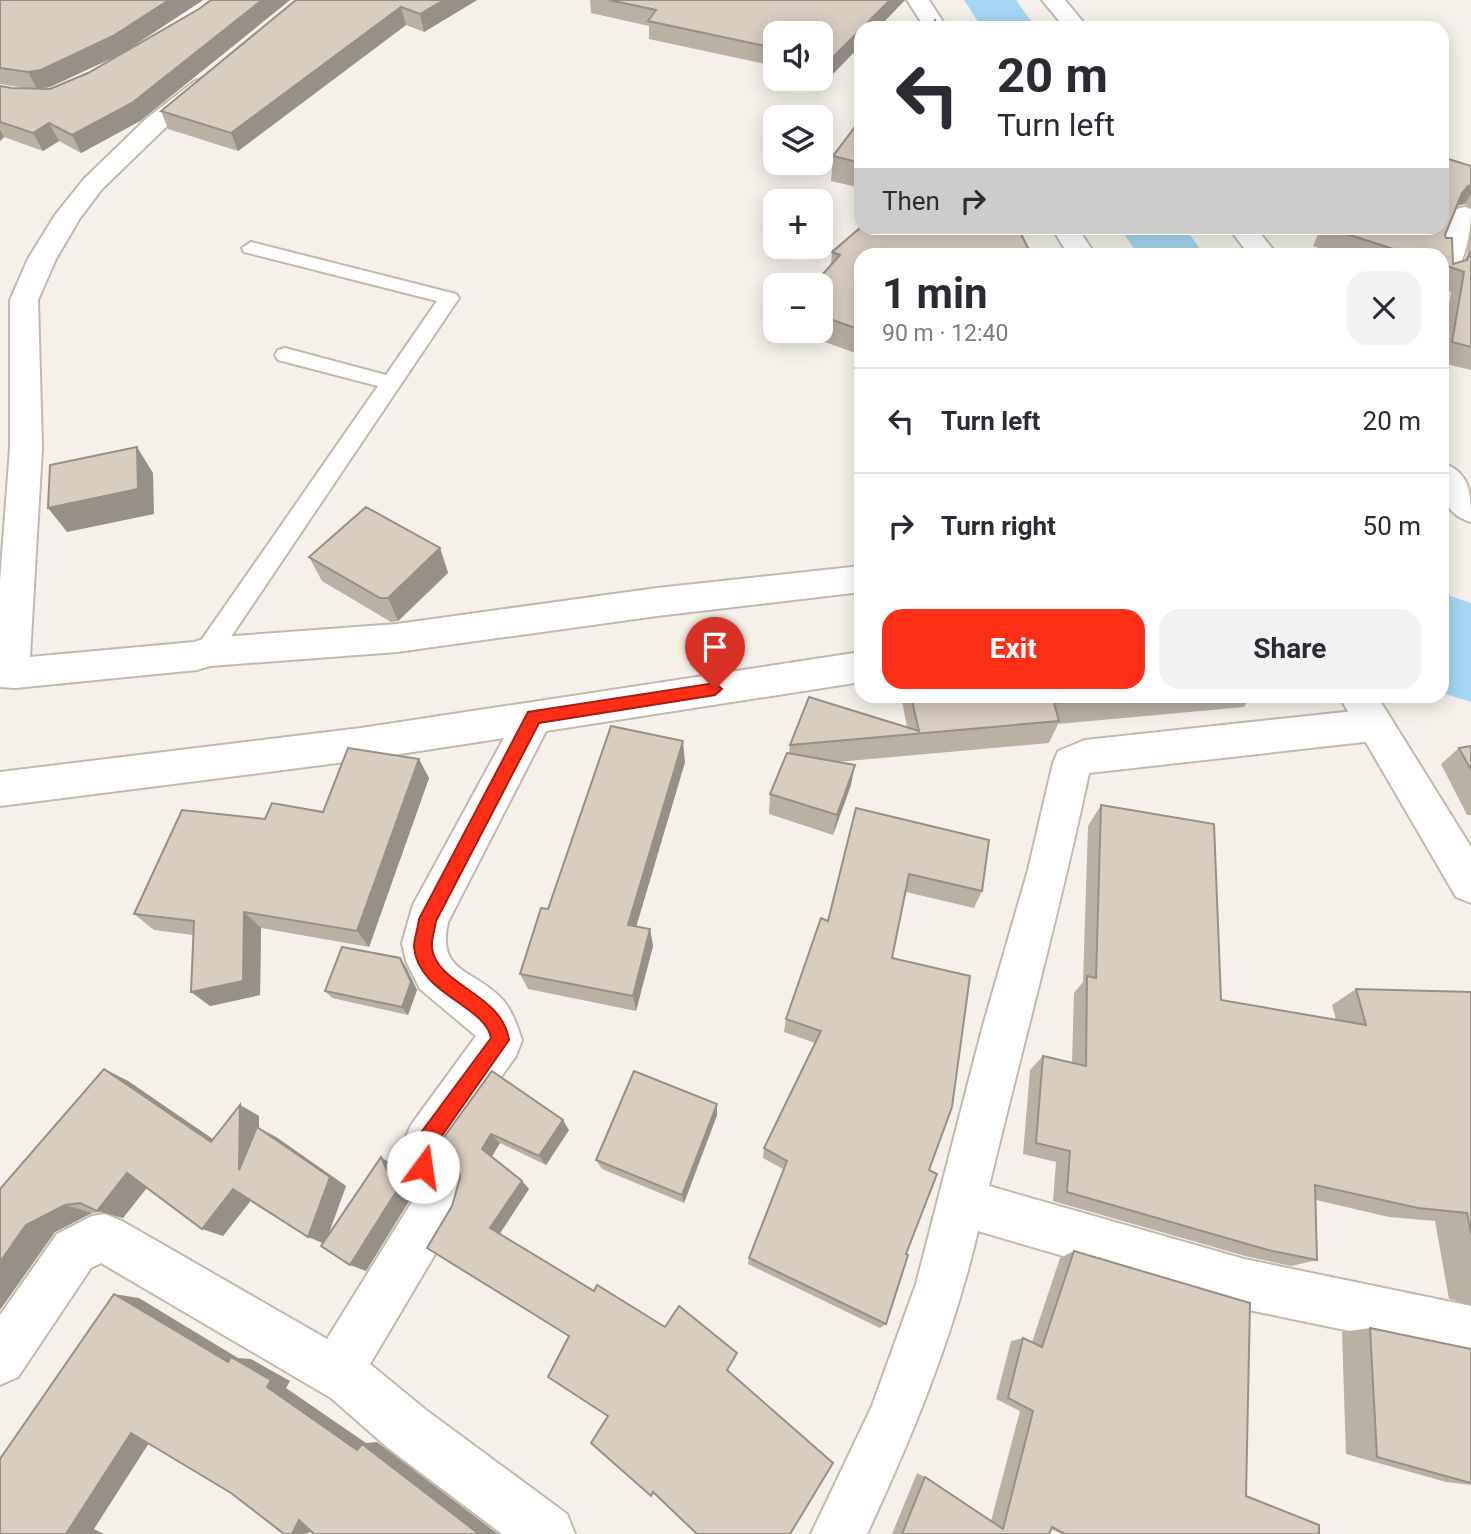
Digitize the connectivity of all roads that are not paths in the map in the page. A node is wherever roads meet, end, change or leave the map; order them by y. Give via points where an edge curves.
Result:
1 (918, 0) edge
2 (1054, 0) edge
3 (932, 21) edge
4 (1071, 21) edge
5 (222, 71) edge
6 (1465, 215) dead end
7 (251, 247) dead end
8 (1449, 255) edge
9 (285, 355) dead end
10 (392, 383) junction
11 (854, 580) edge
12 (207, 652) junction
13 (854, 668) edge
14 (8, 673) edge
15 (1365, 711) edge
16 (534, 717) junction
17 (0, 789) edge
18 (1471, 884) edge
19 (961, 1202) junction
20 (1471, 1331) edge
21 (0, 1359) edge
22 (336, 1372) junction
23 (547, 1534) edge
24 (839, 1534) edge

1 - 3 street
2 - 4 street
5 - 14 street via 156,123 93,184 41,259 23,300 26,447
6 - 8 street
7 - 10 lane via 449,298
9 - 10 lane
10 - 12 lane
11 - 12 street via 397,638
12 - 14 street
13 - 16 street
15 - 18 street
15 - 19 street via 1085,756 1072,763
16 - 17 street via 360,744
16 - 22 street via 428,919 423,947 431,971 487,1015 498,1027 500,1040 427,1141 419,1161 444,1182 443,1195
19 - 20 street via 1244,1284
19 - 24 street via 941,1284 894,1417
21 - 22 street via 74,1251 105,1237
22 - 23 street

